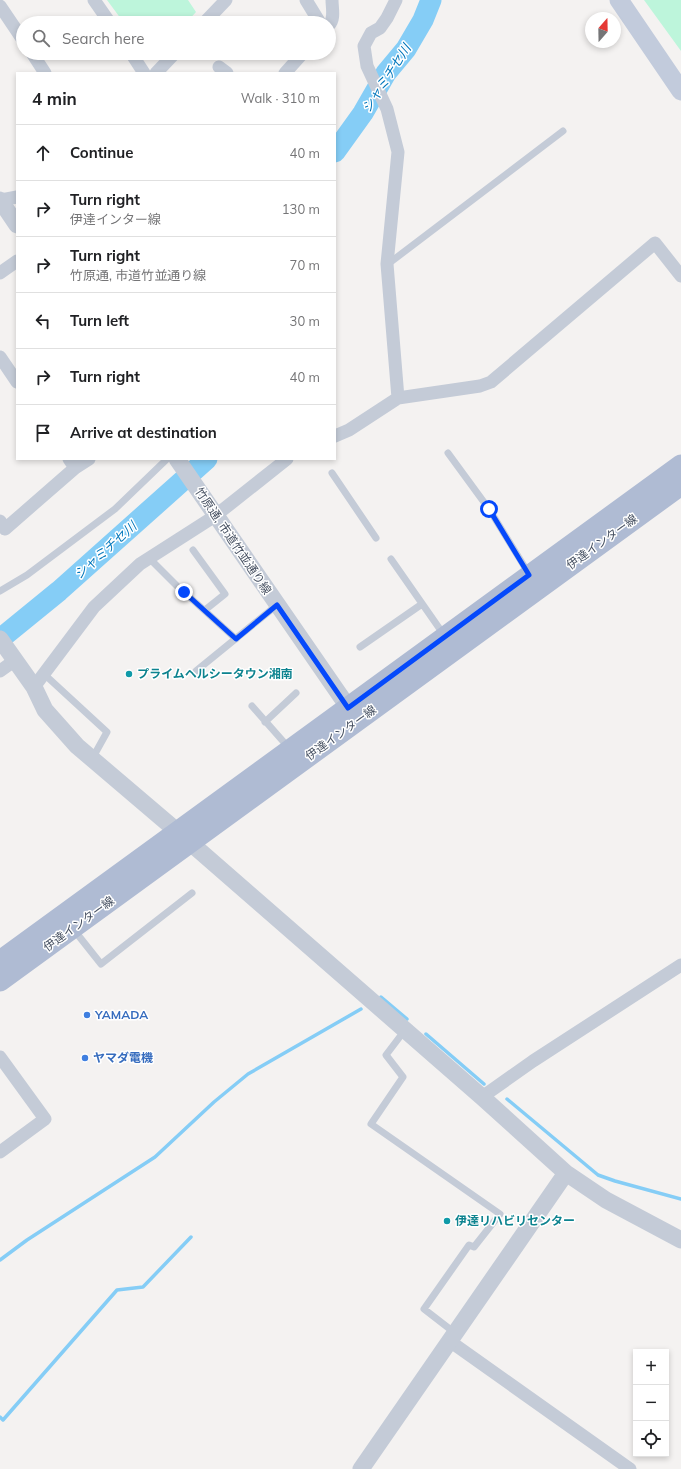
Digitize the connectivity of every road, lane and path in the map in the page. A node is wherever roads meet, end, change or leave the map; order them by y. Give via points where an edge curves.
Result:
1 (94, 0) edge
2 (226, 0) edge
3 (306, 0) edge
4 (332, 0) edge
5 (396, 0) edge
6 (619, 0) edge
7 (0, 6) edge
8 (105, 16) edge
9 (211, 16) edge
10 (316, 16) edge
11 (333, 16) edge
12 (16, 30) edge
13 (37, 60) edge
14 (135, 60) edge
15 (168, 60) edge
16 (297, 60) edge
17 (44, 72) edge
18 (143, 72) edge
19 (157, 72) edge
20 (286, 72) edge
21 (677, 85) edge
22 (563, 131) dead end
23 (16, 197) edge
24 (0, 200) edge
25 (16, 224) edge
26 (16, 262) edge
27 (388, 264) junction
28 (0, 273) edge
29 (681, 276) edge
30 (0, 357) edge
31 (16, 381) edge
32 (398, 398) junction
33 (336, 436) edge
34 (448, 453) dead end
35 (86, 460) edge
36 (174, 460) edge
37 (286, 460) edge
38 (72, 464) edge
39 (681, 465) edge
40 (332, 473) dead end
41 (681, 485) edge
42 (215, 516) junction
43 (2, 528) edge
44 (376, 538) dead end
45 (193, 550) dead end
46 (149, 558) junction
47 (391, 558) dead end
48 (529, 575) junction
49 (177, 586) dead end
50 (0, 591) edge
51 (184, 592) dead end
52 (422, 604) junction
53 (277, 605) junction
54 (498, 608) junction
55 (205, 610) junction
56 (445, 637) junction
57 (0, 639) edge
58 (236, 639) junction
59 (360, 647) dead end
60 (12, 657) junction
61 (196, 670) dead end
62 (0, 671) edge
63 (39, 681) junction
64 (296, 693) dead end
65 (252, 706) dead end
66 (353, 714) junction
67 (266, 722) junction
68 (291, 749) junction
69 (92, 759) junction
70 (184, 837) junction
71 (192, 894) dead end
72 (68, 922) junction
73 (0, 961) edge
74 (681, 965) edge
75 (0, 981) edge
76 (405, 1030) junction
77 (0, 1057) edge
78 (482, 1097) junction
79 (0, 1152) edge
80 (566, 1173) junction
81 (681, 1240) edge
82 (454, 1338) junction
83 (361, 1469) edge
84 (630, 1469) edge

1 - 8 street
2 - 9 street
3 - 10 street
4 - 11 street
5 - 27 street via 387,18 380,28 371,33 364,46 367,66 387,109 398,152
6 - 21 main road
7 - 12 street
13 - 17 street
14 - 18 street
15 - 19 street
16 - 20 street
22 - 27 lane
23 - 24 street
24 - 25 street
26 - 28 street
27 - 32 street
29 - 32 street via 655,243 491,382 480,386
30 - 31 street
32 - 33 street
34 - 48 lane via 489,509
35 - 38 street
36 - 42 street, 竹原通, 市道竹並通り線
36 - 50 lane via 115,509 27,575
37 - 42 street
38 - 43 street
39 - 48 main road, 伊達インター線
40 - 44 lane
41 - 54 main road, 伊達インター線
42 - 46 street
42 - 53 street, 竹原通, 市道竹並通り線
45 - 55 lane via 225,594
46 - 49 lane
46 - 63 street via 94,607
47 - 52 lane
48 - 54 main road, 伊達インター線
51 - 55 lane
52 - 56 lane
52 - 59 lane
53 - 58 lane
53 - 66 street, 竹原通, 市道竹並通り線
54 - 56 main road, 伊達インター線
54 - 66 main road, 伊達インター線
55 - 58 lane
56 - 66 main road, 伊達インター線
57 - 60 street
58 - 61 lane
60 - 62 street
60 - 63 street
63 - 69 street via 45,710
63 - 69 lane via 107,732
64 - 67 lane
65 - 67 lane
66 - 68 main road, 伊達インター線
66 - 70 main road, 伊達インター線
67 - 68 lane
68 - 70 main road, 伊達インター線
69 - 70 street
70 - 72 main road, 伊達インター線
70 - 76 street
71 - 72 lane via 101,964
72 - 73 main road, 伊達インター線
72 - 75 main road, 伊達インター線
74 - 78 street
76 - 78 street
76 - 82 lane via 386,1055 403,1077 371,1124 500,1214 474,1247 469,1244 424,1309
77 - 79 street via 45,1119
78 - 80 street
80 - 81 street via 606,1200
80 - 82 street
82 - 83 street
82 - 84 street

